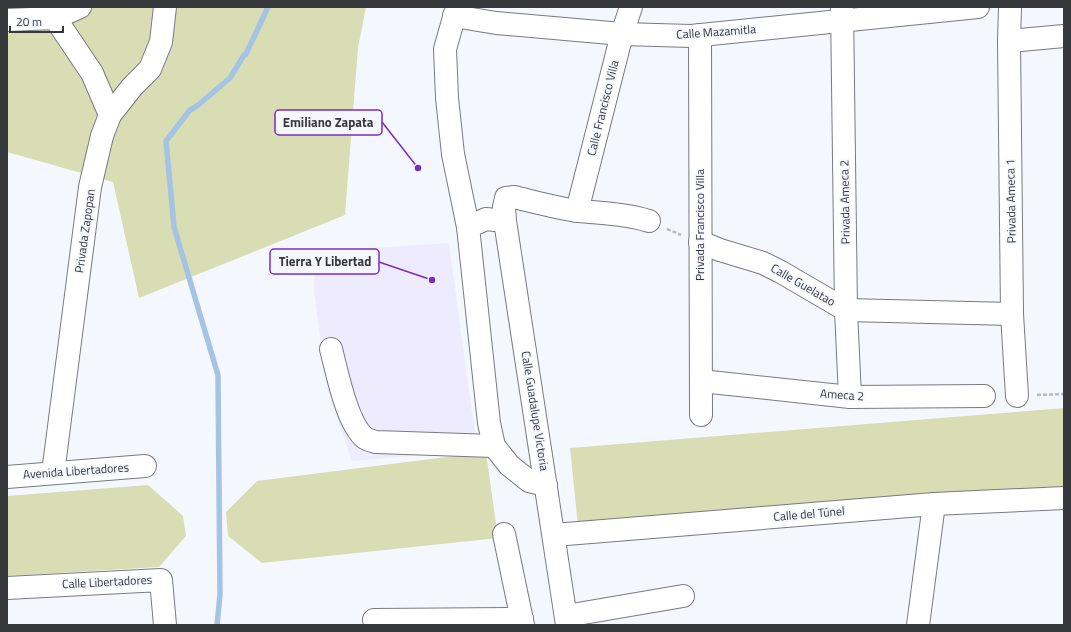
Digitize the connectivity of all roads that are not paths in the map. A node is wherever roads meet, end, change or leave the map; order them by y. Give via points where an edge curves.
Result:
1 (80, 7) edge
2 (165, 7) edge
3 (631, 7) edge
4 (978, 7) edge
5 (1010, 7) edge
6 (456, 12) edge
7 (842, 14) edge
8 (55, 18) junction
9 (7, 20) edge
10 (622, 34) junction
11 (700, 35) junction
12 (1064, 36) edge
13 (1009, 41) junction
14 (110, 115) junction
15 (577, 210) junction
16 (505, 221) junction
17 (649, 221) road end
18 (468, 227) junction
19 (700, 242) junction
20 (846, 310) junction
21 (1012, 314) junction
22 (331, 349) dead end
23 (700, 381) junction
24 (984, 396) dead end
25 (1018, 396) road end
26 (850, 397) junction
27 (701, 415) dead end
28 (494, 446) junction
29 (145, 466) dead end
30 (53, 473) junction
31 (7, 477) edge
32 (546, 485) junction
33 (1064, 498) edge
34 (934, 504) junction
35 (504, 534) dead end
36 (554, 535) junction
37 (7, 588) edge
38 (683, 596) dead end
39 (374, 620) dead end
40 (567, 620) edge
41 (523, 622) edge
42 (165, 625) edge
43 (918, 625) edge

1 - 8 street
2 - 14 street, Privada Zapopan via 161,42 150,69
3 - 10 street, Calle Francisco Villa
4 - 7 street, Calle Mazamitla
5 - 13 street, Privada Ameca 1
6 - 10 street, Calle Mazamitla via 496,23
6 - 18 street via 445,49 447,98 453,154
7 - 11 street, Calle Mazamitla
7 - 20 street, Privada Ameca 2
8 - 9 street
8 - 14 street via 92,73
10 - 11 street, Calle Mazamitla
10 - 15 street, Calle Francisco Villa
11 - 19 street, Privada Francisco Villa
12 - 13 street
13 - 21 street, Privada Ameca 1
14 - 30 street, Privada Zapopan via 102,136 90,187
15 - 16 street, Calle Guadalupe Victoria via 514,197 506,198
15 - 17 street via 606,212
16 - 18 street via 486,219
16 - 32 street, Calle Guadalupe Victoria
18 - 28 street via 489,423
19 - 20 street, Calle Guelatao via 763,263
19 - 23 street, Privada Francisco Villa
20 - 21 street, Calle Guelatao
20 - 26 street, Privada Ameca 2
21 - 25 street, Privada Ameca 1
22 - 28 street via 349,414 356,430 366,439 376,442
23 - 26 street, Ameca 2
23 - 27 street, Privada Francisco Villa
24 - 26 street, Ameca 2
28 - 32 street via 509,465 529,482
29 - 30 street, Avenida Libertadores
30 - 31 street, Avenida Libertadores
32 - 36 street, Calle Guadalupe Victoria
33 - 34 street, Calle del Túnel
34 - 36 street, Calle del Túnel
34 - 43 street
35 - 41 street
36 - 40 street, Calle Guadalupe Victoria
37 - 42 street, Calle Libertadores via 160,580
38 - 40 street
39 - 41 street

